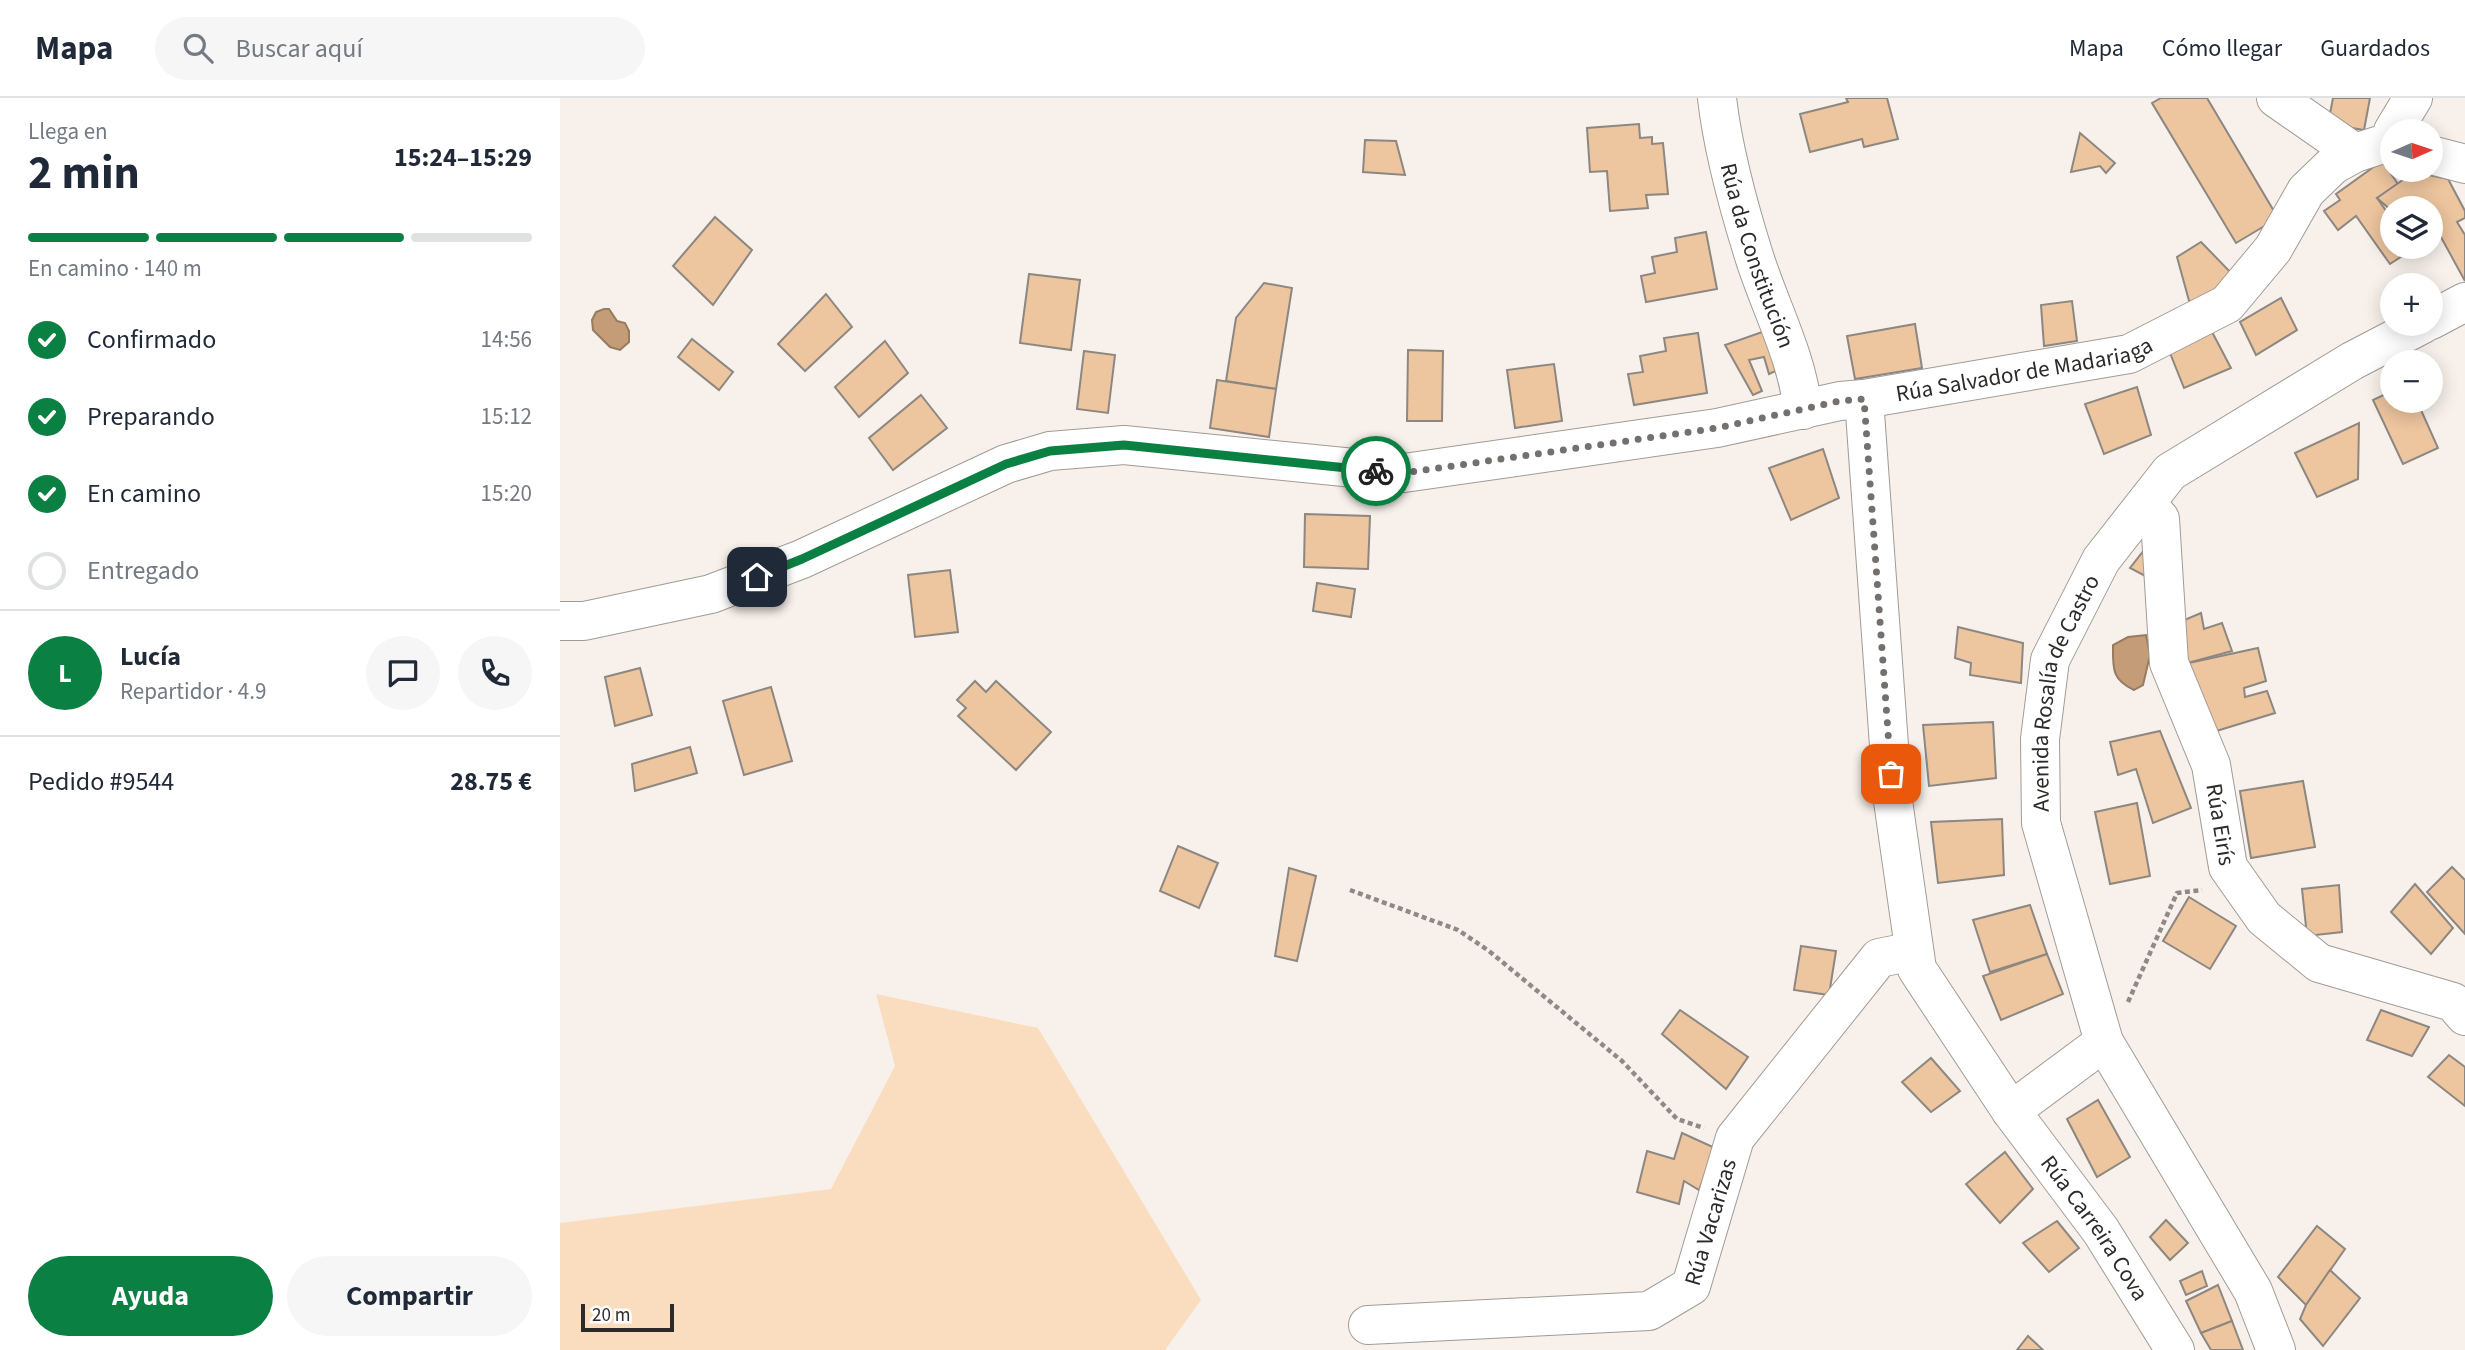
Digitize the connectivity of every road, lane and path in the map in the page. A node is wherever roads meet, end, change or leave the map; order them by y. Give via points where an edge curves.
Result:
1 (1717, 98) edge
2 (2276, 98) edge
3 (2413, 98) edge
4 (2399, 119) edge
5 (2380, 139) edge
6 (2380, 143) edge
7 (2443, 158) edge
8 (2465, 164) edge
9 (2465, 302) edge
10 (2443, 314) edge
11 (2400, 336) edge
12 (1864, 399) junction
13 (1803, 410) junction
14 (2146, 503) junction
15 (560, 621) edge
16 (2241, 885) junction
17 (1349, 890) dead end
18 (1914, 951) junction
19 (2461, 1001) edge
20 (2104, 1042) junction
21 (2011, 1111) junction
22 (1735, 1138) junction
23 (1368, 1325) dead end
24 (2175, 1350) edge
25 (2276, 1350) edge

1 - 13 street, Rúa da Constitución via 1721,131 1754,256 1800,381
2 - 5 street
3 - 4 street
6 - 12 street, Rúa Salvador de Madariaga via 2333,165 2306,191 2273,249 2227,304 2129,354
7 - 8 street
9 - 10 street
11 - 14 street, Avenida Rosalía de Castro via 2170,472
12 - 13 street, Rúa Salvador de Madariaga
12 - 18 street, Rúa Carreira Cova via 1893,801
13 - 15 street, Rúa Salvador de Madariaga via 1717,428 1404,473 1124,445 1050,451 1006,464 802,559 711,594 584,621
14 - 16 street, Rúa Eirís via 2160,519 2169,663 2211,765 2228,866
14 - 20 street, Avenida Rosalía de Castro via 2101,560 2050,660 2040,739 2040,823
16 - 19 street, Rúa Eirís via 2264,918 2319,963
16 - 20 path via 2177,893 2135,990
17 - 22 path via 1458,930 1622,1061 1677,1119
18 - 21 street, Rúa Carreira Cova via 1917,969
18 - 22 street, Rúa Vacarizas via 1879,958
20 - 21 street
20 - 25 street, Avenida Rosalía de Castro via 2253,1291
21 - 24 street, Rúa Carreira Cova via 2101,1231
22 - 23 street, Rúa Vacarizas via 1691,1286 1650,1311

